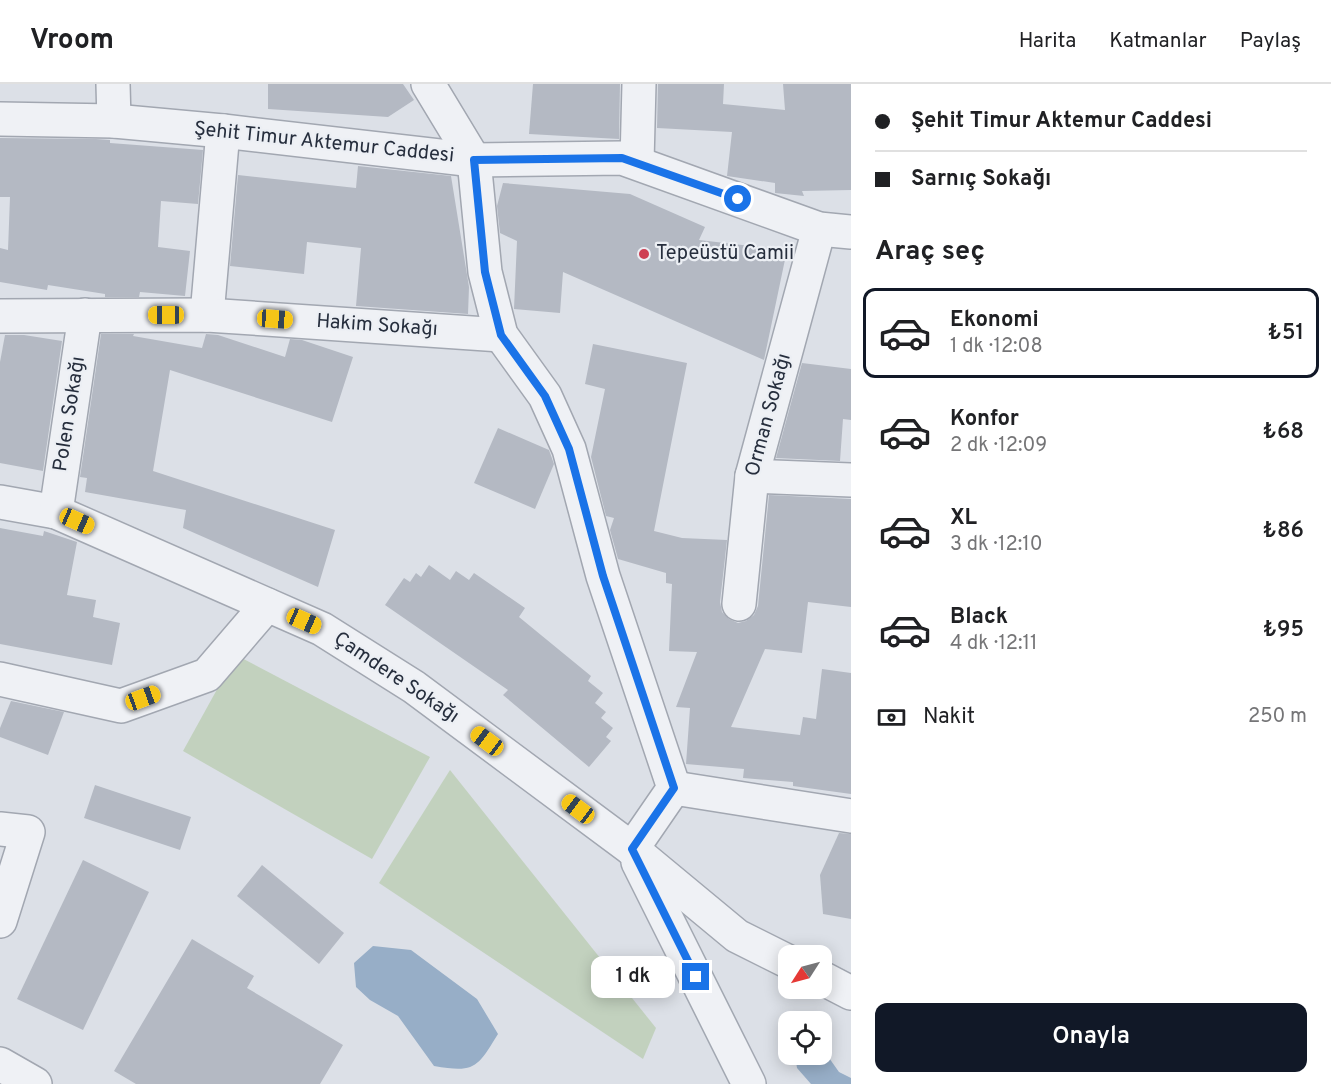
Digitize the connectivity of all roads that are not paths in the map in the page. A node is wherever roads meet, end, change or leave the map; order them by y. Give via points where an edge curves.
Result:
1 (113, 84) edge
2 (428, 84) edge
3 (639, 84) edge
4 (447, 99) edge
5 (0, 119) edge
6 (114, 122) junction
7 (223, 131) junction
8 (474, 160) junction
9 (637, 162) junction
10 (835, 230) edge
11 (85, 315) junction
12 (207, 315) junction
13 (0, 316) edge
14 (501, 335) junction
15 (752, 476) junction
16 (851, 480) edge
17 (0, 502) edge
18 (56, 512) junction
19 (739, 604) dead end
20 (267, 605) junction
21 (0, 679) edge
22 (674, 788) junction
23 (851, 816) edge
24 (0, 829) edge
25 (632, 849) junction
26 (0, 921) edge
27 (778, 956) edge
28 (832, 983) edge
29 (851, 993) edge
30 (0, 1064) edge
31 (36, 1084) edge
32 (749, 1084) edge

1 - 6 street
2 - 4 street
3 - 9 street
4 - 8 street
5 - 6 street, Şehit Timur Aktemur Caddesi
6 - 7 street, Şehit Timur Aktemur Caddesi
7 - 8 street, Şehit Timur Aktemur Caddesi
7 - 12 street
8 - 9 street, Şehit Timur Aktemur Caddesi via 622,158
8 - 14 street via 485,272
9 - 10 street, Şehit Timur Aktemur Caddesi
10 - 15 street, Orman Sokağı
11 - 12 street, Hakim Sokağı
11 - 13 street, Hakim Sokağı
11 - 18 street, Polen Sokağı
12 - 14 street, Hakim Sokağı
14 - 22 street via 545,396 569,449 603,576
15 - 16 street
15 - 19 street, Orman Sokağı
17 - 18 street, Çamdere Sokağı
18 - 20 street, Çamdere Sokağı
20 - 21 street via 207,675 121,706
20 - 25 street, Çamdere Sokağı via 322,629 414,687
22 - 23 street
22 - 25 street
24 - 26 street via 28,832
25 - 27 street, Çamdere Sokağı via 737,936
25 - 32 street
28 - 29 street
30 - 31 street

